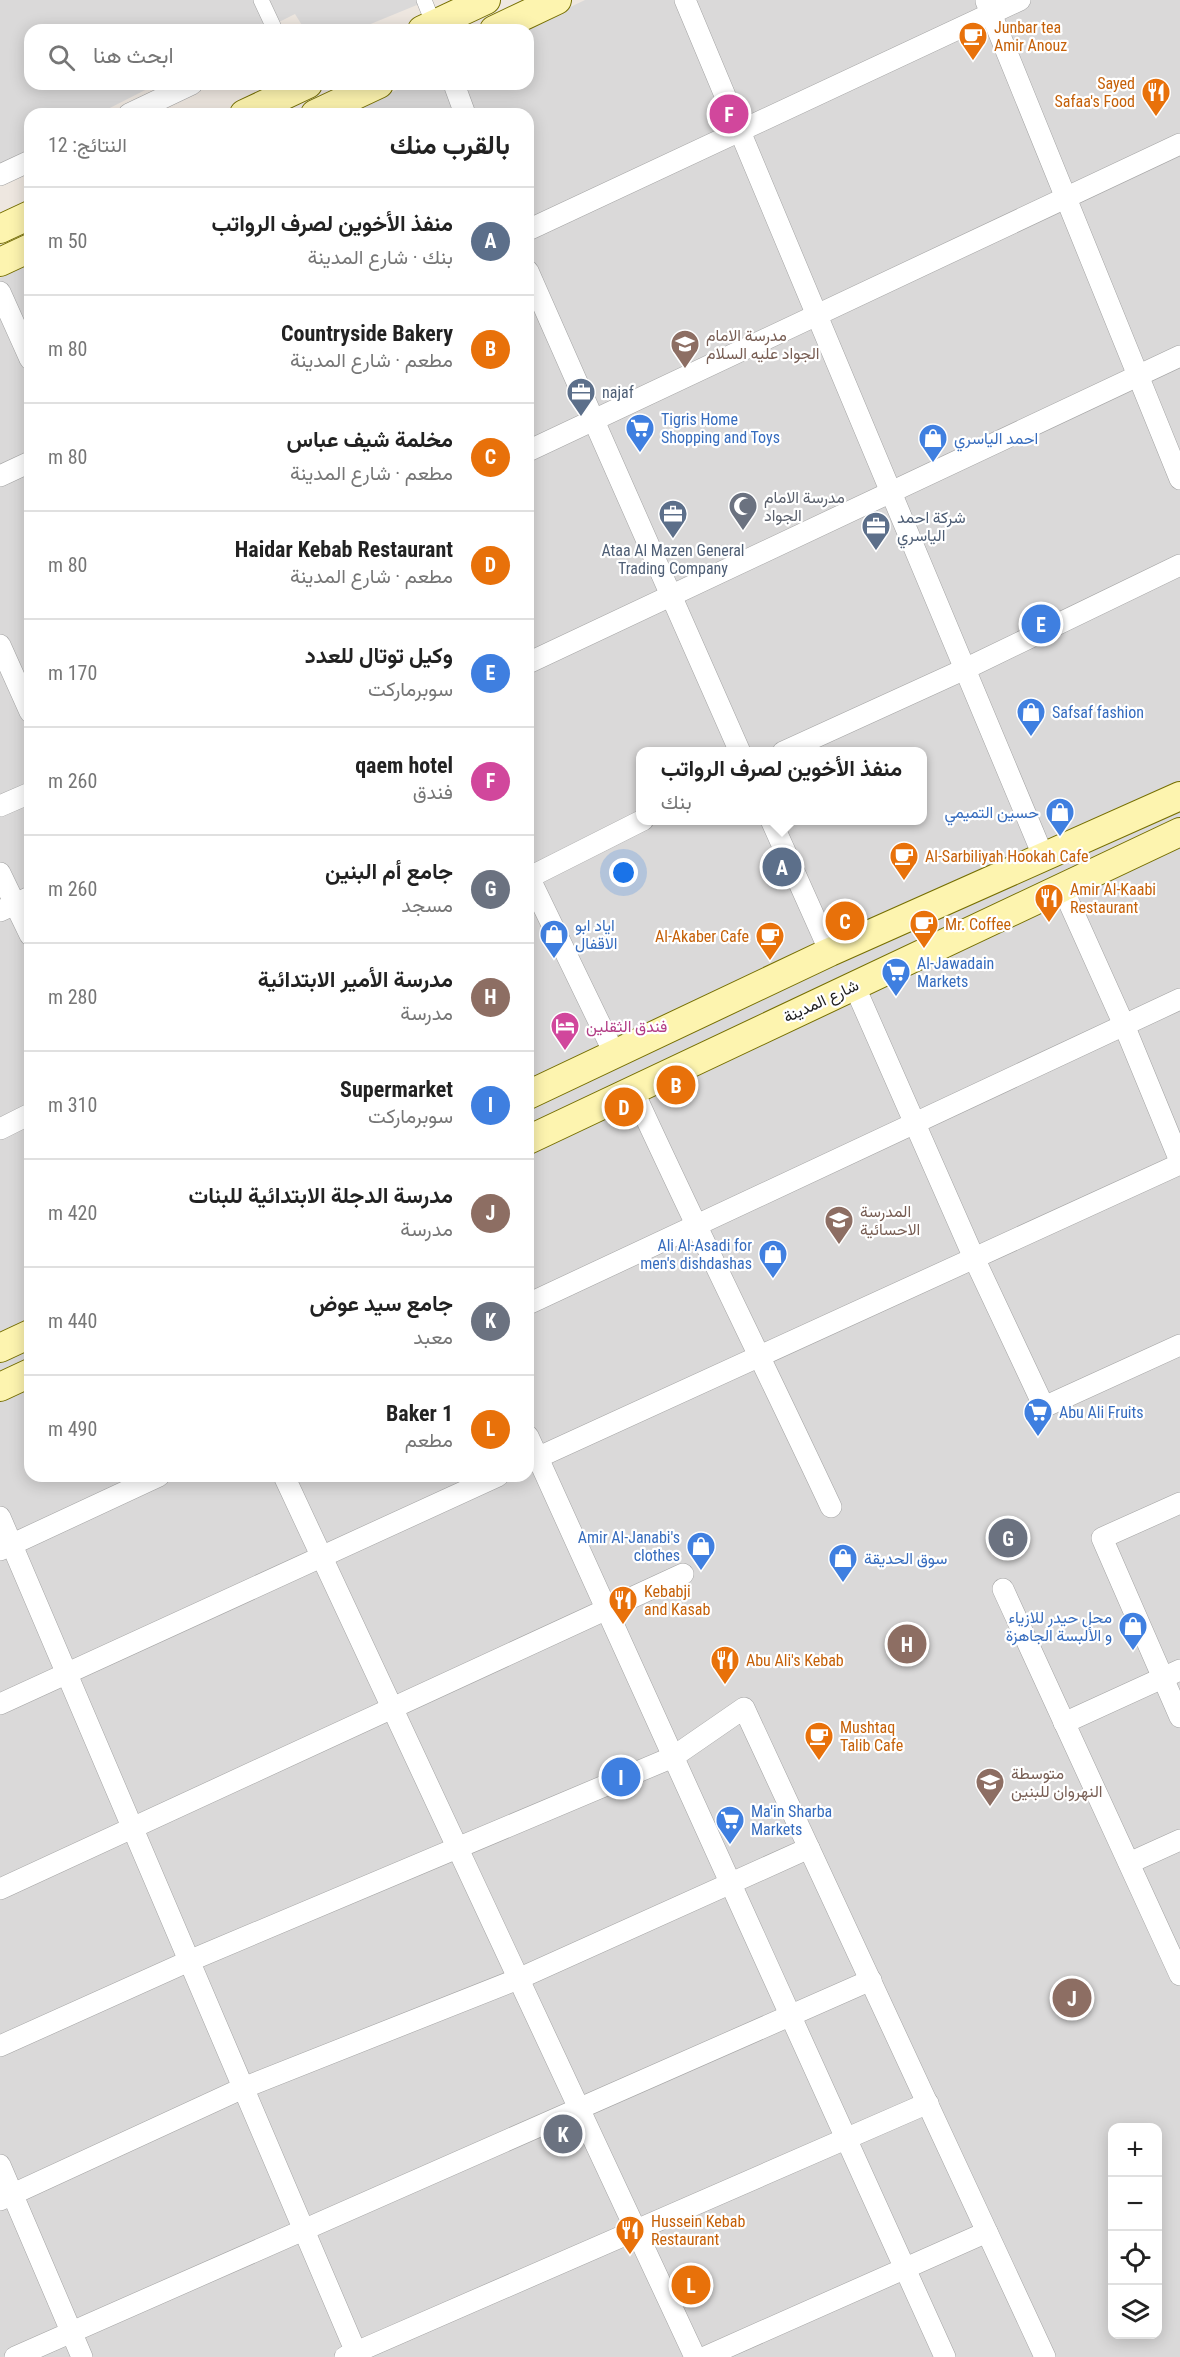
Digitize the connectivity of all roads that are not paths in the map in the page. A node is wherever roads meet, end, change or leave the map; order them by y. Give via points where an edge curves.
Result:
1 (261, 0) edge
2 (486, 0) edge
3 (557, 0) edge
4 (685, 0) edge
5 (1020, 0) edge
6 (989, 7) edge
7 (426, 18) edge
8 (272, 24) edge
9 (507, 24) edge
10 (179, 90) edge
11 (293, 90) edge
12 (366, 90) edge
13 (456, 90) edge
14 (142, 108) edge
15 (256, 108) edge
16 (328, 108) edge
17 (463, 108) edge
18 (740, 131) junction
19 (1180, 144) edge
20 (24, 164) edge
21 (0, 175) edge
22 (1066, 198) junction
23 (24, 218) edge
24 (534, 227) edge
25 (0, 229) edge
26 (24, 251) edge
27 (0, 262) edge
28 (534, 285) edge
29 (0, 292) edge
30 (817, 315) junction
31 (24, 346) edge
32 (1180, 356) edge
33 (1138, 376) junction
34 (594, 420) junction
35 (534, 448) edge
36 (24, 465) edge
37 (0, 476) edge
38 (1180, 479) edge
39 (891, 492) junction
40 (1180, 565) edge
41 (671, 596) junction
42 (0, 645) edge
43 (534, 660) edge
44 (965, 669) junction
45 (24, 686) edge
46 (738, 747) edge
47 (794, 747) edge
48 (24, 796) edge
49 (1180, 796) edge
50 (0, 806) edge
51 (636, 823) edge
52 (773, 825) edge
53 (1180, 832) edge
54 (1044, 858) junction
55 (0, 873) edge
56 (534, 874) edge
57 (1062, 887) junction
58 (534, 889) edge
59 (15, 904) edge
60 (24, 923) edge
61 (830, 952) junction
62 (855, 986) junction
63 (1180, 999) edge
64 (1124, 1025) junction
65 (615, 1055) junction
66 (633, 1090) junction
67 (534, 1092) edge
68 (24, 1117) edge
69 (914, 1123) junction
70 (0, 1129) edge
71 (534, 1137) edge
72 (1180, 1162) edge
73 (696, 1227) junction
74 (974, 1258) junction
75 (534, 1301) edge
76 (24, 1337) edge
77 (1180, 1345) edge
78 (0, 1348) edge
79 (761, 1356) junction
80 (24, 1376) edge
81 (0, 1388) edge
82 (534, 1460) edge
83 (534, 1462) edge
84 (146, 1482) edge
85 (287, 1482) edge
86 (485, 1482) edge
87 (1180, 1503) edge
88 (831, 1507) dead end
89 (0, 1517) edge
90 (6, 1547) edge
91 (321, 1557) junction
92 (683, 1574) dead end
93 (1003, 1589) dead end
94 (606, 1609) junction
95 (1171, 1673) edge
96 (66, 1674) junction
97 (0, 1704) edge
98 (392, 1709) junction
99 (1180, 1717) edge
100 (1064, 1723) junction
101 (673, 1757) junction
102 (132, 1828) junction
103 (1180, 1840) edge
104 (457, 1847) junction
105 (809, 1848) junction
106 (1129, 1863) junction
107 (730, 1882) junction
108 (0, 1889) edge
109 (189, 1961) junction
110 (1180, 1975) edge
111 (519, 1979) junction
112 (871, 1980) junction
113 (791, 2016) junction
114 (0, 2046) edge
115 (243, 2088) junction
116 (928, 2103) junction
117 (579, 2109) junction
118 (846, 2139) junction
119 (0, 2165) edge
120 (6, 2197) edge
121 (304, 2231) junction
122 (636, 2231) junction
123 (987, 2232) junction
124 (905, 2269) junction
125 (72, 2333) junction
126 (353, 2355) edge
127 (15, 2357) edge
128 (82, 2357) edge
129 (694, 2357) edge
130 (705, 2357) edge
131 (945, 2357) edge
132 (1045, 2357) edge

1 - 8 street
2 - 7 main road
3 - 9 main road
4 - 18 street
5 - 6 street
6 - 18 street
6 - 22 street
10 - 14 street
11 - 15 main road
12 - 16 main road
13 - 17 street
18 - 24 street
18 - 30 street
19 - 22 street
20 - 21 street
22 - 30 street
22 - 33 street
23 - 25 main road
26 - 27 main road
28 - 34 street
29 - 31 street
30 - 34 street
30 - 39 street
32 - 33 street
33 - 38 street
33 - 39 street
34 - 35 street
34 - 41 street
36 - 37 street
39 - 41 street
39 - 44 street
40 - 44 street
41 - 43 street
41 - 46 street
42 - 45 street
44 - 47 street
44 - 54 street
48 - 50 street
49 - 54 main road
51 - 56 street
52 - 61 street
53 - 57 main road, شارع المدينة
54 - 61 main road
55 - 59 street
57 - 62 main road, شارع المدينة
57 - 64 street
58 - 65 street
59 - 60 street
61 - 65 main road
62 - 66 main road, شارع المدينة
62 - 69 street
63 - 64 street
64 - 69 street
64 - 72 street
65 - 67 main road
66 - 71 main road, شارع المدينة
66 - 73 street
68 - 70 street
69 - 73 street
69 - 74 street
72 - 74 street
73 - 75 street
73 - 79 street
74 - 77 street via 1044,1407
74 - 79 street
76 - 78 main road
79 - 82 street
79 - 88 street
80 - 81 main road
83 - 94 street
84 - 90 street
85 - 91 street
86 - 91 street
87 - 95 street via 1102,1538
89 - 90 street
90 - 96 street
91 - 96 street
91 - 98 street
92 - 94 street
93 - 100 street
94 - 98 street
94 - 101 street
95 - 99 street
95 - 100 street
96 - 97 street
96 - 102 street
98 - 102 street
98 - 104 street
100 - 106 street
101 - 104 street
101 - 105 street via 744,1708
101 - 107 street
102 - 108 street
102 - 109 street
103 - 106 street
104 - 109 street
104 - 111 street
105 - 107 street
105 - 112 street
106 - 110 street
107 - 111 street
107 - 113 street
109 - 114 street
109 - 115 street
111 - 115 street
111 - 117 street
112 - 113 street
112 - 116 street
113 - 117 street
113 - 118 street
115 - 120 street
115 - 121 street
116 - 118 street
116 - 123 street
117 - 121 street
117 - 122 street
118 - 122 street
118 - 124 street
119 - 120 street
120 - 125 street
121 - 125 street
121 - 126 street
122 - 126 street
122 - 129 street
123 - 124 street
123 - 132 street
124 - 130 street
124 - 131 street
125 - 127 street
125 - 128 street

